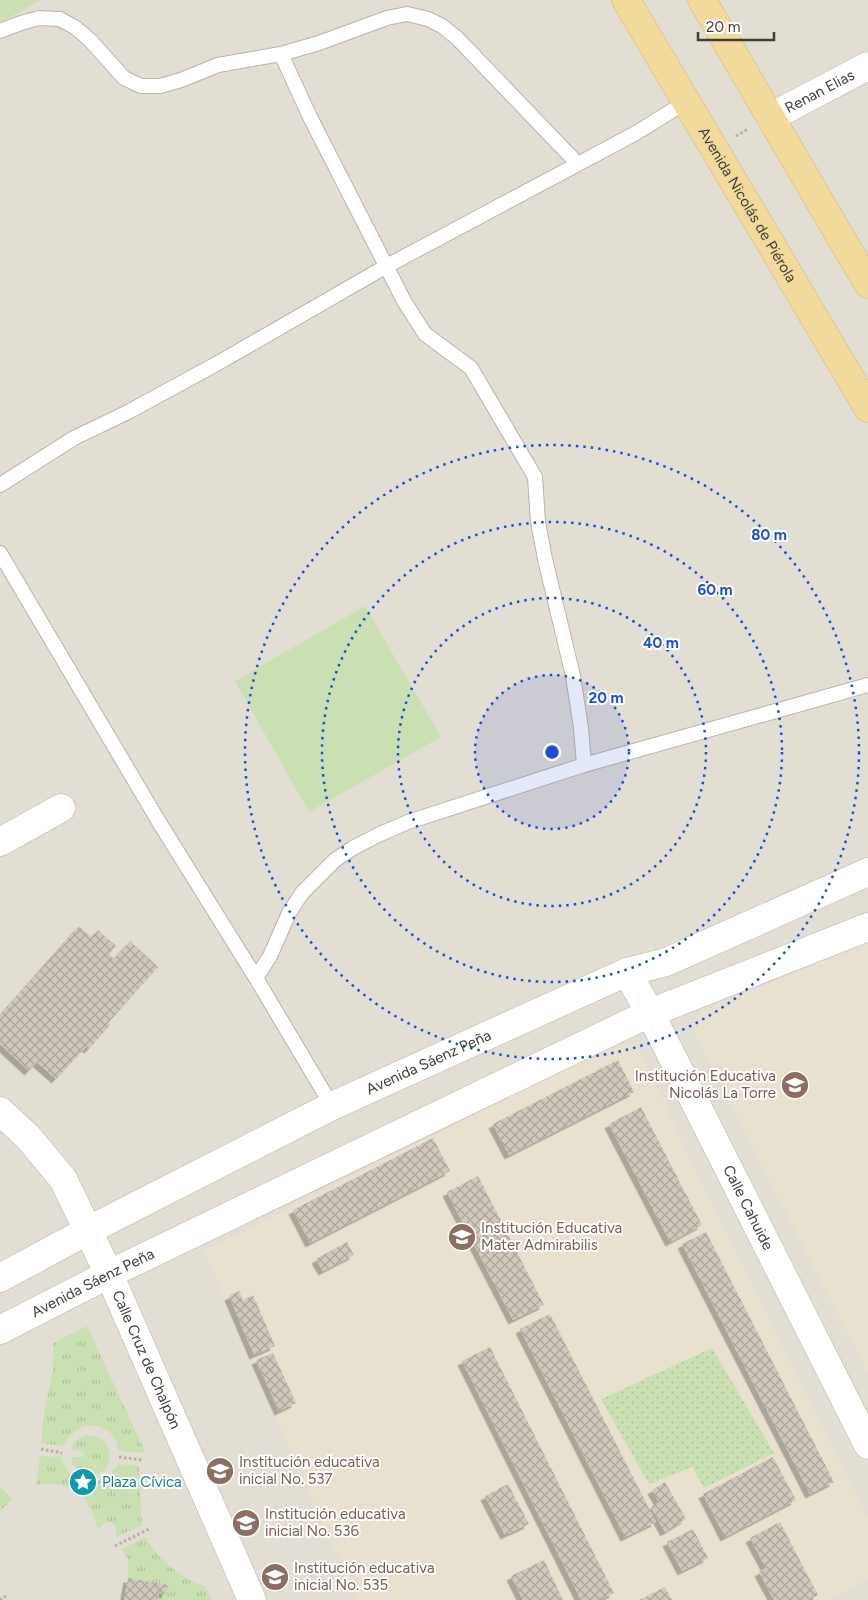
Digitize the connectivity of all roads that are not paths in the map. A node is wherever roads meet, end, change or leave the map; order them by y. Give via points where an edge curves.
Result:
1 (626, 0) edge
2 (702, 0) edge
3 (0, 31) edge
4 (281, 54) junction
5 (868, 66) edge
6 (686, 102) junction
7 (771, 117) junction
8 (578, 164) junction
9 (385, 267) junction
10 (868, 284) edge
11 (868, 408) edge
12 (0, 485) edge
13 (0, 553) edge
14 (868, 686) edge
15 (584, 765) junction
16 (61, 808) dead end
17 (0, 842) edge
18 (868, 872) edge
19 (868, 927) edge
20 (627, 972) junction
21 (256, 978) junction
22 (650, 1013) junction
23 (332, 1106) junction
24 (0, 1111) edge
25 (87, 1230) junction
26 (109, 1274) junction
27 (0, 1278) edge
28 (0, 1330) edge
29 (868, 1445) edge
30 (252, 1600) edge

1 - 6 main road, Avenida Nicolás de Piérola
2 - 7 main road
3 - 4 lane via 39,18 60,19 90,40 124,78 141,86 160,86 218,66
4 - 8 lane via 387,18 407,14 428,19 457,38
4 - 9 lane
5 - 7 street, Renan Elias
6 - 8 lane
6 - 11 main road, Avenida Nicolás de Piérola
7 - 10 main road
8 - 9 lane
9 - 12 lane via 218,364 74,438
9 - 15 lane via 425,334 471,368 535,477 538,522 573,676
13 - 21 lane via 159,822
14 - 15 lane
15 - 21 lane via 408,822 353,848 335,860 302,893
16 - 17 street
18 - 20 street, Avenida Sáenz Peña via 666,962
19 - 22 street, Avenida Sáenz Peña
20 - 22 street, Calle Cahuide
20 - 23 street, Avenida Sáenz Peña
21 - 23 lane
22 - 26 street, Avenida Sáenz Peña
22 - 29 street, Calle Cahuide
23 - 25 street, Avenida Sáenz Peña
24 - 25 street, Calle Cruz de Chalpón via 28,1136 62,1179
25 - 26 street, Calle Cruz de Chalpón
25 - 27 street, Avenida Sáenz Peña
26 - 28 street, Avenida Sáenz Peña
26 - 30 street, Calle Cruz de Chalpón

